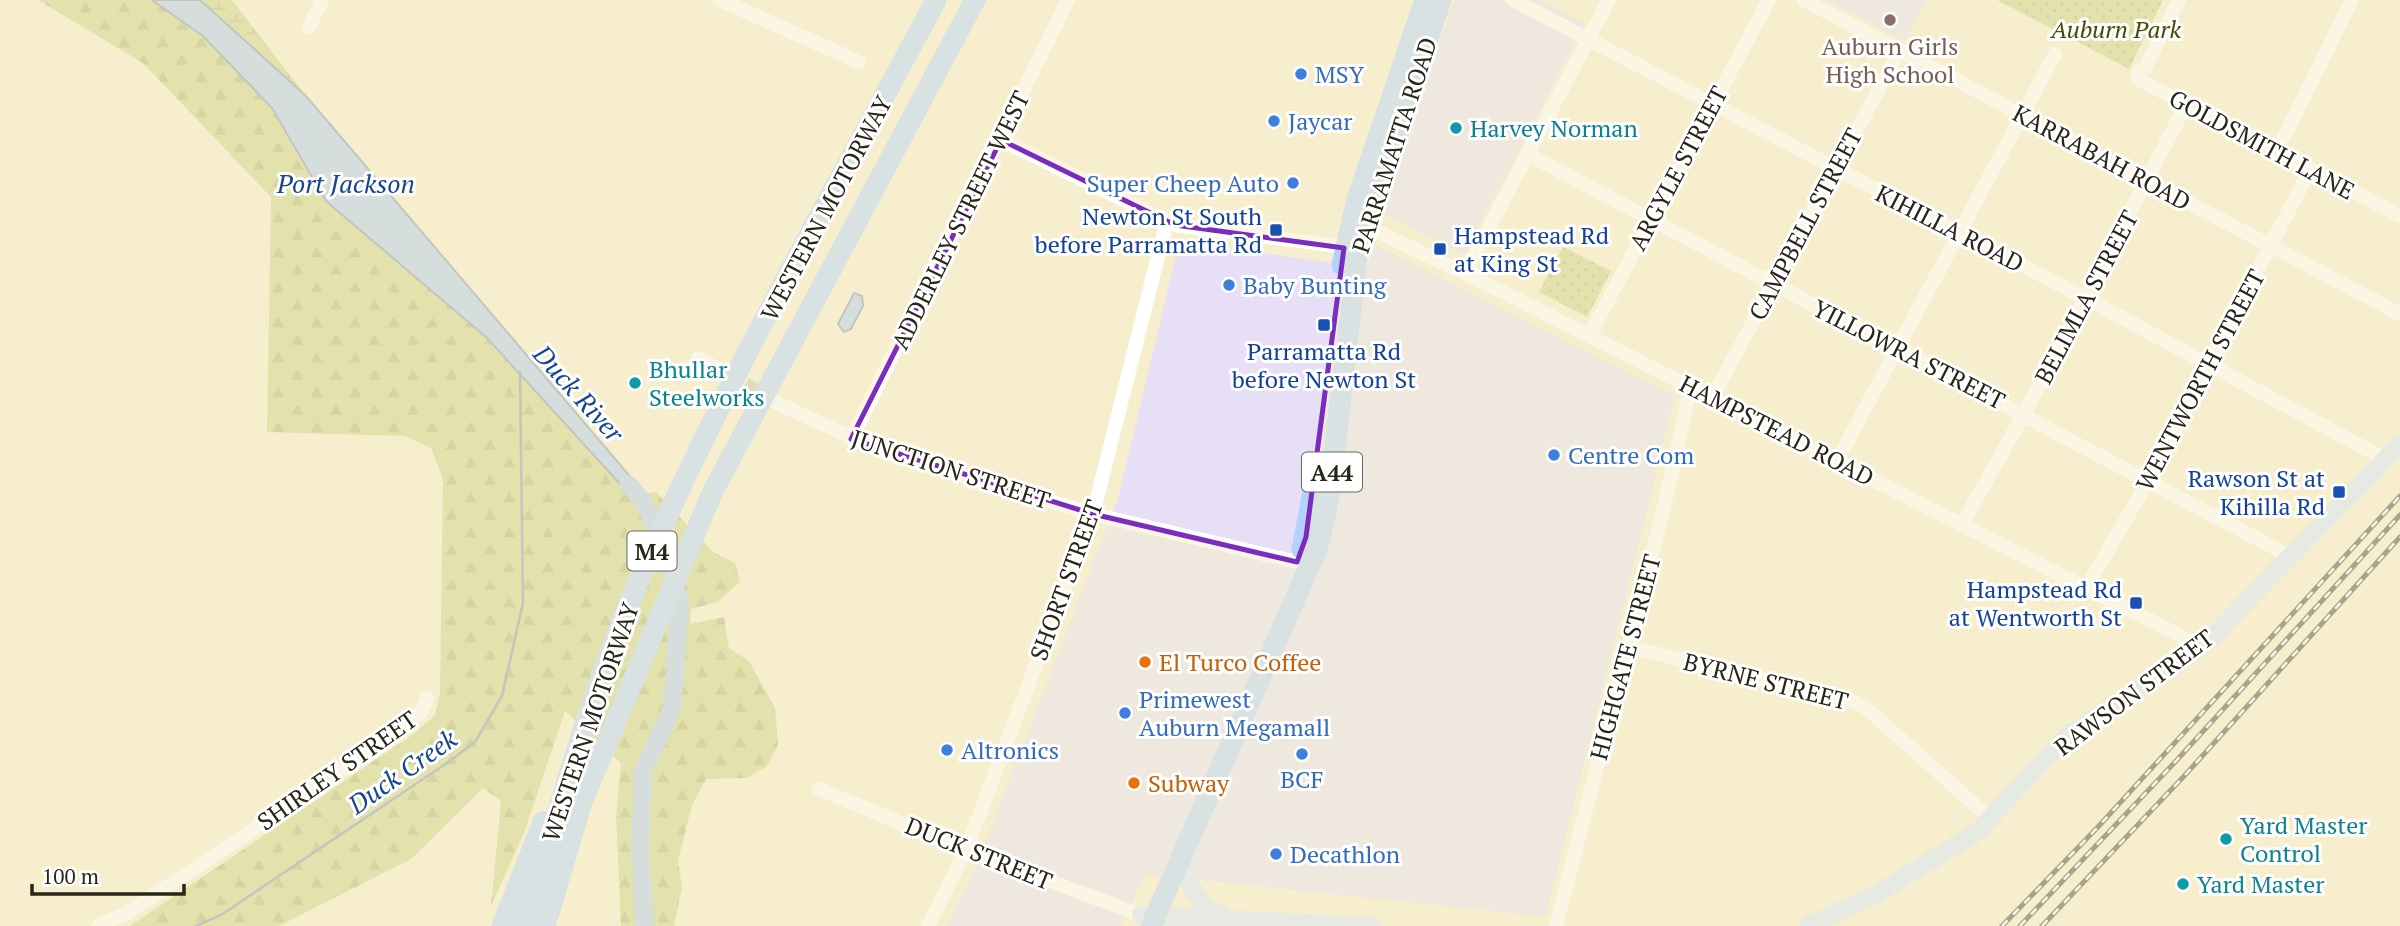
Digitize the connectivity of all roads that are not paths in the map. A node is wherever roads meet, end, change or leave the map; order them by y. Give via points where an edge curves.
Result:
1 (322, 0) edge
2 (720, 0) edge
3 (936, 0) edge
4 (975, 0) edge
5 (1068, 0) edge
6 (1425, 0) edge
7 (1441, 0) edge
8 (1513, 0) edge
9 (1609, 0) edge
10 (1769, 0) edge
11 (1804, 0) edge
12 (2179, 0) edge
13 (2352, 0) edge
14 (309, 27) dead end
15 (1588, 39) junction
16 (1900, 50) junction
17 (2055, 54) dead end
18 (859, 62) dead end
19 (1711, 104) junction
20 (2186, 104) junction
21 (2023, 115) junction
22 (1001, 140) junction
23 (2277, 151) junction
24 (1527, 154) junction
25 (1834, 168) junction
26 (2310, 170) junction
27 (2147, 180) junction
28 (2400, 216) edge
29 (1651, 219) junction
30 (1167, 221) junction
31 (1358, 223) junction
32 (1961, 233) junction
33 (2271, 245) junction
34 (1351, 248) junction
35 (1465, 273) junction
36 (1773, 283) junction
37 (2085, 298) junction
38 (2400, 314) edge
39 (1589, 336) junction
40 (1898, 348) junction
41 (698, 358) dead end
42 (2209, 364) junction
43 (726, 373) tunnel mouth
44 (1691, 387) junction
45 (1712, 398) junction
46 (775, 402) tunnel mouth
47 (2024, 414) junction
48 (851, 439) junction
49 (2400, 444) edge
50 (2385, 459) junction
51 (1837, 461) junction
52 (2149, 479) junction
53 (1093, 514) junction
54 (1962, 524) junction
55 (2290, 556) junction
56 (1297, 562) junction
57 (2086, 588) junction
58 (1626, 646) junction
59 (2198, 649) junction
60 (427, 698) dead end
61 (569, 770) junction
62 (819, 789) dead end
63 (587, 806) junction
64 (1991, 819) junction
65 (966, 850) junction
66 (1178, 866) junction
67 (1227, 918) junction
68 (1146, 921) edge
69 (98, 926) edge
70 (502, 926) edge
71 (524, 926) edge
72 (545, 926) edge
73 (559, 926) edge
74 (928, 926) edge
75 (1371, 926) edge
76 (1556, 926) edge
77 (1808, 926) edge

1 - 14 street
2 - 18 street
3 - 61 highway, WESTERN MOTORWAY / M4 via 755,341 640,576
4 - 63 highway, WESTERN MOTORWAY / M4 via 713,491 669,590
5 - 22 street, ADDERLEY STREET WEST
6 - 31 highway, PARRAMATTA ROAD / A44
7 - 31 highway, PARRAMATTA ROAD / A44
8 - 15 street, KIHILLA ROAD
9 - 15 street
10 - 19 street, ARGYLE STREET
11 - 16 street, KARRABAH ROAD
12 - 20 street, GOLDSMITH LANE via 2138,79
13 - 23 street
15 - 19 street, KIHILLA ROAD
15 - 24 street
16 - 21 street, KARRABAH ROAD
16 - 25 street, CAMPBELL STREET
17 - 21 street
19 - 25 street, KIHILLA ROAD
19 - 29 street, ARGYLE STREET
20 - 23 street, GOLDSMITH LANE
20 - 27 street, BELIMLA STREET
21 - 27 street, KARRABAH ROAD
21 - 32 street
22 - 30 street
22 - 48 street, ADDERLEY STREET WEST
23 - 26 street, GOLDSMITH LANE
24 - 29 street, YILLOWRA STREET
24 - 35 street
25 - 32 street, KIHILLA ROAD
25 - 36 street, CAMPBELL STREET
26 - 28 street, GOLDSMITH LANE
26 - 33 street, WENTWORTH STREET
27 - 33 street, KARRABAH ROAD
27 - 37 street, BELIMLA STREET
29 - 36 street, YILLOWRA STREET
29 - 39 street, ARGYLE STREET
30 - 34 street via 1185,228
30 - 53 street, SHORT STREET
31 - 34 highway, PARRAMATTA ROAD / A44
31 - 35 street, HAMPSTEAD ROAD
32 - 37 street, KIHILLA ROAD
32 - 40 street
33 - 38 street, KARRABAH ROAD
33 - 42 street, WENTWORTH STREET
34 - 56 highway, PARRAMATTA ROAD / A44 via 1315,489
34 - 66 highway, PARRAMATTA ROAD / A44 via 1329,498 1317,549
35 - 39 street, HAMPSTEAD ROAD
36 - 40 street, YILLOWRA STREET
36 - 45 street, CAMPBELL STREET
37 - 42 street, KIHILLA ROAD
37 - 47 street, BELIMLA STREET
39 - 44 street, HAMPSTEAD ROAD
40 - 47 street, YILLOWRA STREET
40 - 51 street
41 - 43 street
42 - 50 street, KIHILLA ROAD
42 - 52 street, WENTWORTH STREET
44 - 45 street, HAMPSTEAD ROAD
44 - 58 street, HIGHGATE STREET
45 - 51 street, HAMPSTEAD ROAD
46 - 48 street, JUNCTION STREET
47 - 52 street, YILLOWRA STREET
47 - 54 street, BELIMLA STREET
48 - 53 street, JUNCTION STREET
49 - 50 main road, RAWSON STREET
50 - 55 main road, RAWSON STREET
51 - 54 street, HAMPSTEAD ROAD
52 - 55 street, YILLOWRA STREET
52 - 57 street, WENTWORTH STREET
53 - 56 street, JUNCTION STREET
53 - 65 street, SHORT STREET
54 - 57 street, HAMPSTEAD ROAD
55 - 59 main road, RAWSON STREET
56 - 68 highway, PARRAMATTA ROAD / A44
57 - 59 street, HAMPSTEAD ROAD
58 - 64 street, BYRNE STREET via 1852,701 1866,708
58 - 76 street, HIGHGATE STREET
59 - 64 main road, RAWSON STREET via 2069,734
60 - 69 street, SHIRLEY STREET via 421,712 383,743 127,913
61 - 70 highway, M4
61 - 71 highway, WESTERN MOTORWAY / M4
62 - 65 street, DUCK STREET
63 - 72 highway, WESTERN MOTORWAY / M4
63 - 73 highway, WESTERN MOTORWAY / M4
64 - 77 main road, RAWSON STREET via 1878,893
65 - 68 street, DUCK STREET
65 - 74 street, SHORT STREET
66 - 67 main road via 1204,906
66 - 68 highway, PARRAMATTA ROAD / A44
67 - 68 main road
67 - 75 main road

